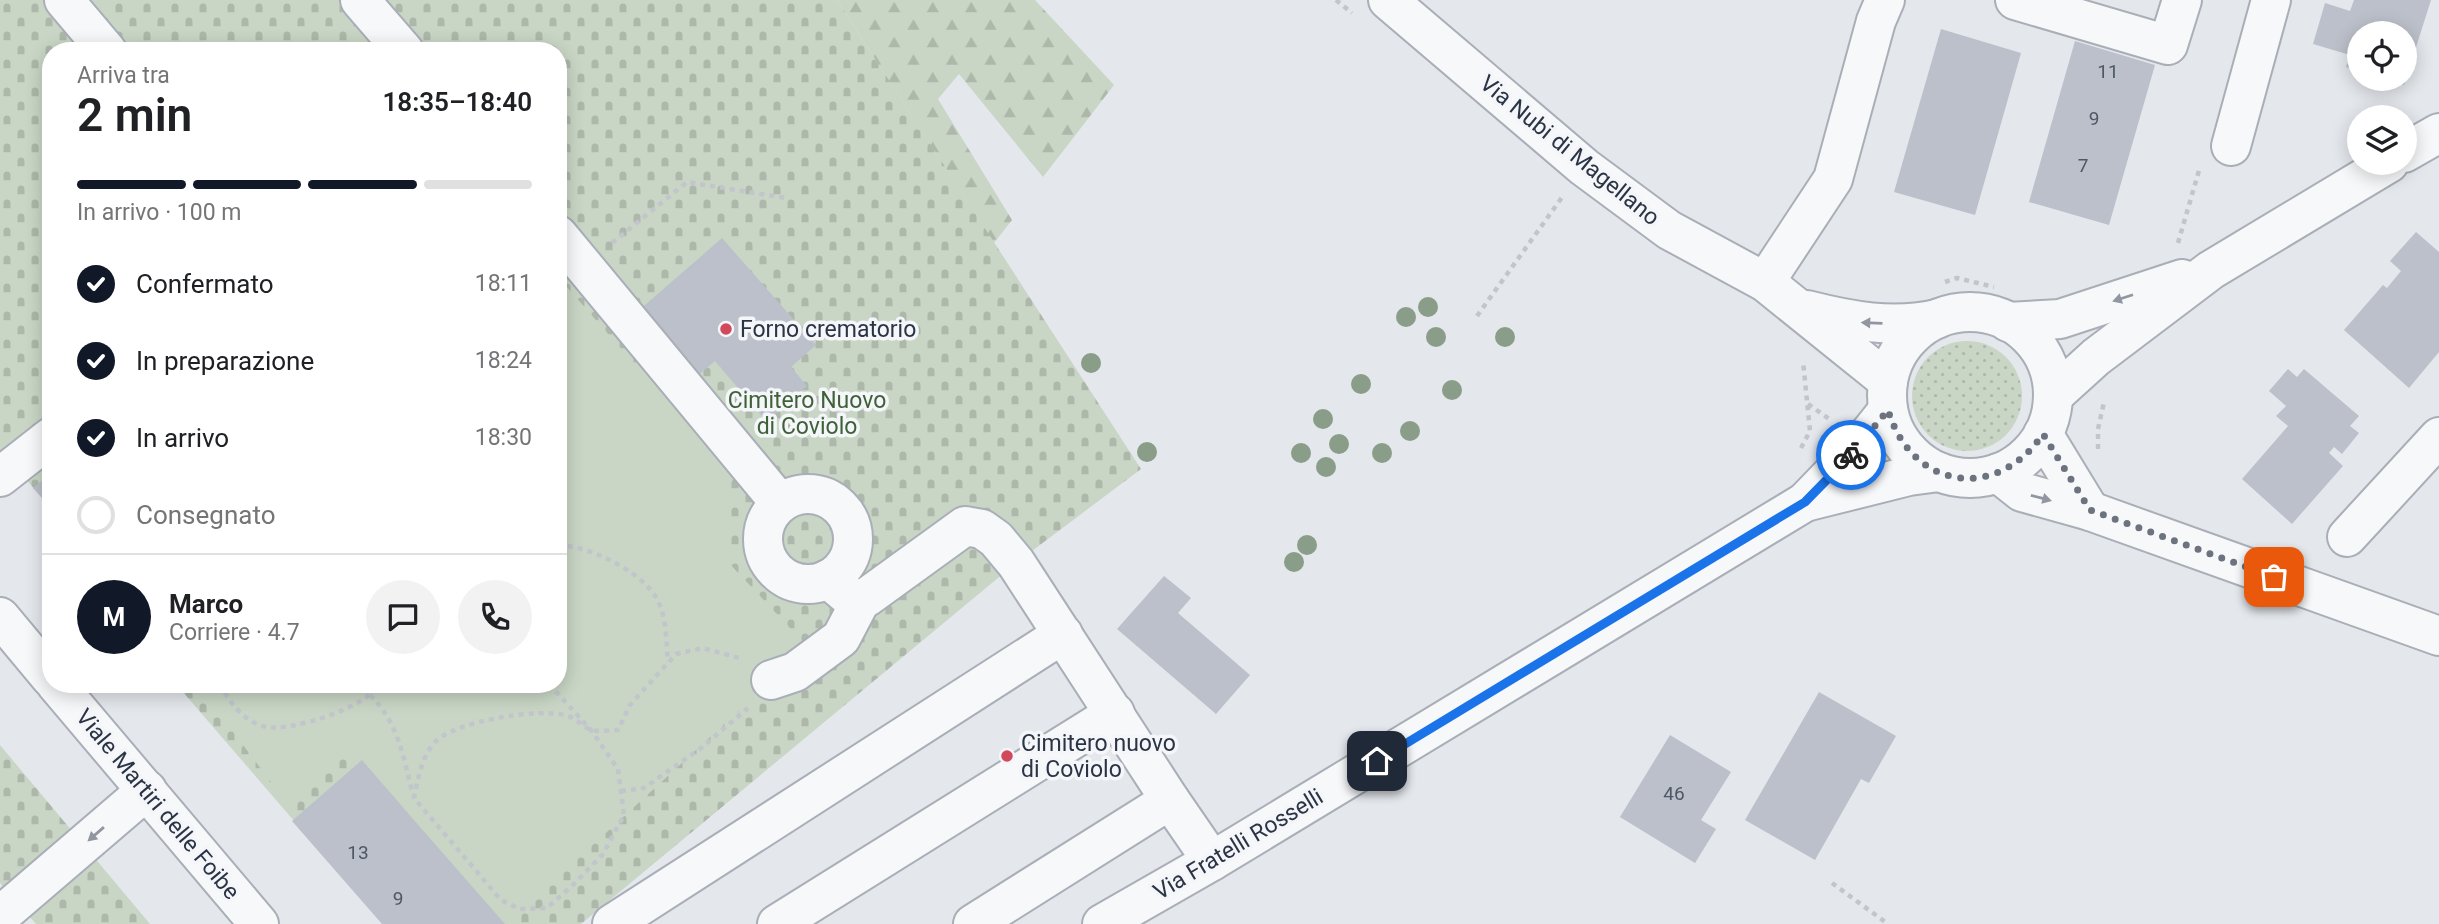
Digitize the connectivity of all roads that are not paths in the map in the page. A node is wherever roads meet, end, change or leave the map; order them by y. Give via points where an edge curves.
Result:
1 (64, 0) edge
2 (360, 0) edge
3 (1388, 0) edge
4 (1885, 0) edge
5 (2015, 0) edge
6 (2182, 0) edge
7 (2271, 0) edge
8 (99, 42) edge
9 (396, 42) edge
10 (2439, 133) edge
11 (2231, 146) dead end
12 (2417, 146) edge
13 (2369, 175) edge
14 (567, 246) edge
15 (2211, 270) junction
16 (1765, 282) junction
17 (1795, 307) junction
18 (1939, 318) junction
19 (2008, 322) junction
20 (1888, 396) junction
21 (2053, 396) junction
22 (2043, 434) junction
23 (2439, 438) edge
24 (42, 444) edge
25 (1939, 472) junction
26 (1998, 474) junction
27 (0, 477) edge
28 (1805, 502) junction
29 (780, 503) junction
30 (2090, 510) junction
31 (2347, 537) dead end
32 (828, 579) junction
33 (862, 598) junction
34 (5, 623) edge
35 (1063, 634) junction
36 (2439, 636) edge
37 (42, 667) edge
38 (771, 680) road end
39 (64, 693) edge
40 (1115, 713) junction
41 (147, 790) junction
42 (1170, 800) junction
43 (1212, 860) junction
44 (0, 916) edge
45 (259, 924) edge
46 (612, 924) edge
47 (778, 924) edge
48 (973, 924) edge
49 (1102, 924) edge

1 - 8 street
2 - 9 street
3 - 16 street, Via Nubi di Magellano via 1584,167 1669,230
4 - 16 street via 1833,179
5 - 6 street via 2168,45
7 - 11 street
10 - 12 street
13 - 15 street, Via Fratelli Rosselli
14 - 29 street
15 -> 19 street, Via Fratelli Rosselli via 2060,319
15 - 21 street, Via Fratelli Rosselli via 2096,357
16 - 17 street, Via Nubi di Magellano
18 -> 17 street, Via Nubi di Magellano via 1913,324 1854,322
17 - 20 street, Via Nubi di Magellano
18 - 19 street, Via Fratelli Rosselli via 1962,312
18 - 20 street, Via Fratelli Rosselli via 1905,343 1894,361
19 - 21 street, Via Fratelli Rosselli via 2027,335 2041,353
20 - 25 street, Via Fratelli Rosselli via 1897,433 1911,454
20 - 28 street, Via Fratelli Rosselli via 1860,445
21 - 22 street, Via Fratelli Rosselli
22 - 26 street, Via Fratelli Rosselli via 2032,451
22 - 30 street
23 - 31 street
24 - 27 street
25 - 26 street, Via Fratelli Rosselli via 1958,478
25 - 28 street, Via Fratelli Rosselli
26 -> 30 street via 2022,492
28 - 43 street, Via Fratelli Rosselli
29 - 32 street via 764,527 766,556 785,578 799,583
29 - 32 street via 793,495 823,496 846,515 853,544 849,558
30 - 36 street
32 - 33 street via 853,600
33 - 35 street via 965,526 974,527 996,539
33 - 38 street via 841,638 795,672
34 - 37 street
35 - 40 street
35 - 46 street
39 - 41 street, Viale Martiri delle Foibe
40 - 42 street
40 - 47 street
41 -> 44 street
41 - 45 street, Viale Martiri delle Foibe
42 - 43 street
42 - 48 street
43 - 49 street, Via Fratelli Rosselli

